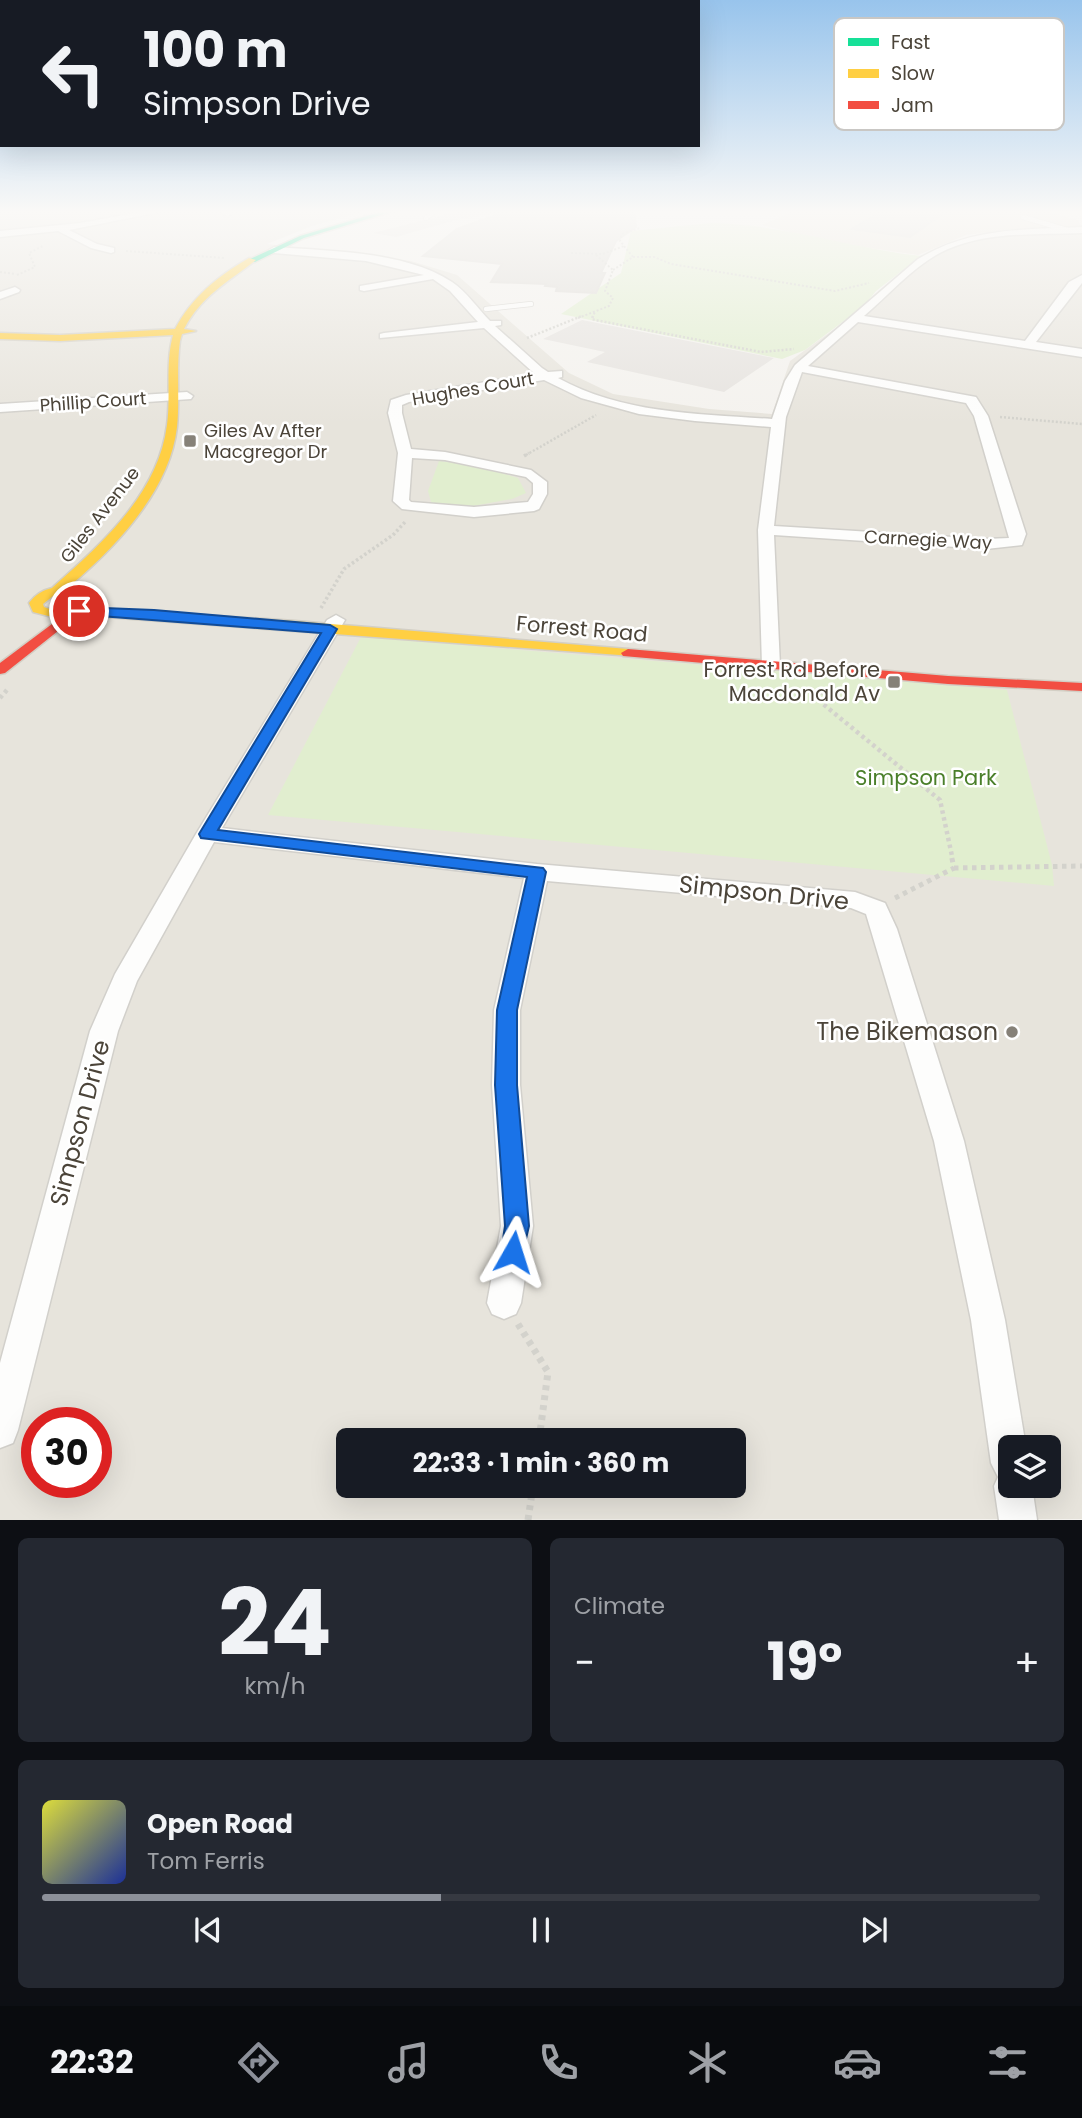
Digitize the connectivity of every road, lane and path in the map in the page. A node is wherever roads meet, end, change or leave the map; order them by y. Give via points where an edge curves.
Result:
1 (222, 282) edge
2 (230, 282) edge
3 (402, 282) edge
4 (447, 282) edge
5 (448, 282) edge
6 (609, 282) edge
7 (780, 282) edge
8 (873, 282) dead end
9 (896, 282) edge
10 (1076, 282) edge
11 (364, 288) dead end
12 (15, 290) dead end
13 (0, 296) edge
14 (531, 304) dead end
15 (486, 309) junction
16 (595, 312) junction
17 (854, 318) junction
18 (501, 323) junction
19 (487, 324) junction
20 (184, 334) junction
21 (384, 336) dead end
22 (0, 338) edge
23 (519, 338) junction
24 (1028, 345) junction
25 (800, 348) dead end
26 (1082, 353) edge
27 (799, 369) junction
28 (552, 375) junction
29 (179, 396) junction
30 (615, 404) junction
31 (0, 408) edge
32 (981, 416) junction
33 (778, 420) junction
34 (1082, 424) edge
35 (405, 453) junction
36 (505, 467) junction
37 (419, 508) junction
38 (766, 530) junction
39 (57, 590) junction
40 (91, 593) junction
41 (39, 611) junction
42 (76, 612) junction
43 (301, 617) junction
44 (333, 625) junction
45 (0, 650) edge
46 (772, 661) junction
47 (0, 670) edge
48 (820, 670) junction
49 (1082, 679) edge
50 (1082, 687) edge
51 (207, 834) junction
52 (1082, 866) edge
53 (954, 868) junction
54 (537, 872) junction
55 (876, 909) junction
56 (504, 1303) joint
57 (541, 1428) edge
58 (0, 1430) edge
59 (1006, 1435) edge
60 (531, 1498) edge
61 (1015, 1498) edge
62 (528, 1520) edge
63 (1018, 1520) edge

1 - 20 street, Giles Avenue via 208,292
2 - 20 street, Giles Avenue
3 - 11 street
4 - 19 street
5 - 15 street
6 - 16 path via 606,291 613,298 609,306
7 - 8 path via 835,291
9 - 17 street
10 - 24 street
12 - 13 street
14 - 15 lane
15 - 18 street
16 - 23 path
16 - 25 path via 595,320 761,352
17 - 24 street
17 - 27 street
18 - 19 street
18 - 23 street
19 - 21 street
19 - 28 street
20 - 22 street
20 - 29 street, Giles Avenue
23 - 28 street
24 - 26 street
27 - 32 street via 958,396 971,400
27 - 33 street
28 - 30 street via 577,392
28 - 33 street via 637,403
28 - 35 street, Hughes Court via 396,403
29 - 31 street, Phillip Court
29 - 39 street, Giles Avenue via 171,434 152,482 79,574
29 - 40 street, Giles Avenue via 181,455 175,470
30 - 33 street via 685,416
30 - 36 path
32 - 34 path
32 - 38 street, Carnegie Way via 1018,534 1016,542
33 - 38 street
35 - 36 street
35 - 37 street, Hughes Court via 401,500
36 - 37 street via 531,474 540,482 534,506 474,512
37 - 43 path via 393,535 344,569 320,610
38 - 46 street
39 - 40 street, Forrest Road
39 - 41 street, Giles Avenue via 39,599
40 - 42 street, Giles Avenue via 90,604
40 - 43 street, Forrest Road via 146,605
41 - 42 street, Forrest Road via 51,615
41 - 45 street
42 - 44 street, Forrest Road
42 - 47 street
43 - 44 street, Forrest Road
44 - 46 street, Forrest Road
44 - 51 street, Simpson Drive
46 - 48 street, Forrest Road
46 - 49 street, Forrest Road
48 - 50 street, Forrest Road
48 - 53 path via 823,704 940,800
51 - 54 street, Simpson Drive
51 - 58 street, Simpson Drive via 124,981 104,1031
52 - 53 path
53 - 55 path
54 - 55 street, Simpson Drive via 855,900
54 - 56 street via 507,1010 506,1085 517,1226
55 - 59 street, Simpson Drive via 949,1141 988,1320
56 - 57 path via 548,1372
60 - 62 path
61 - 63 street

